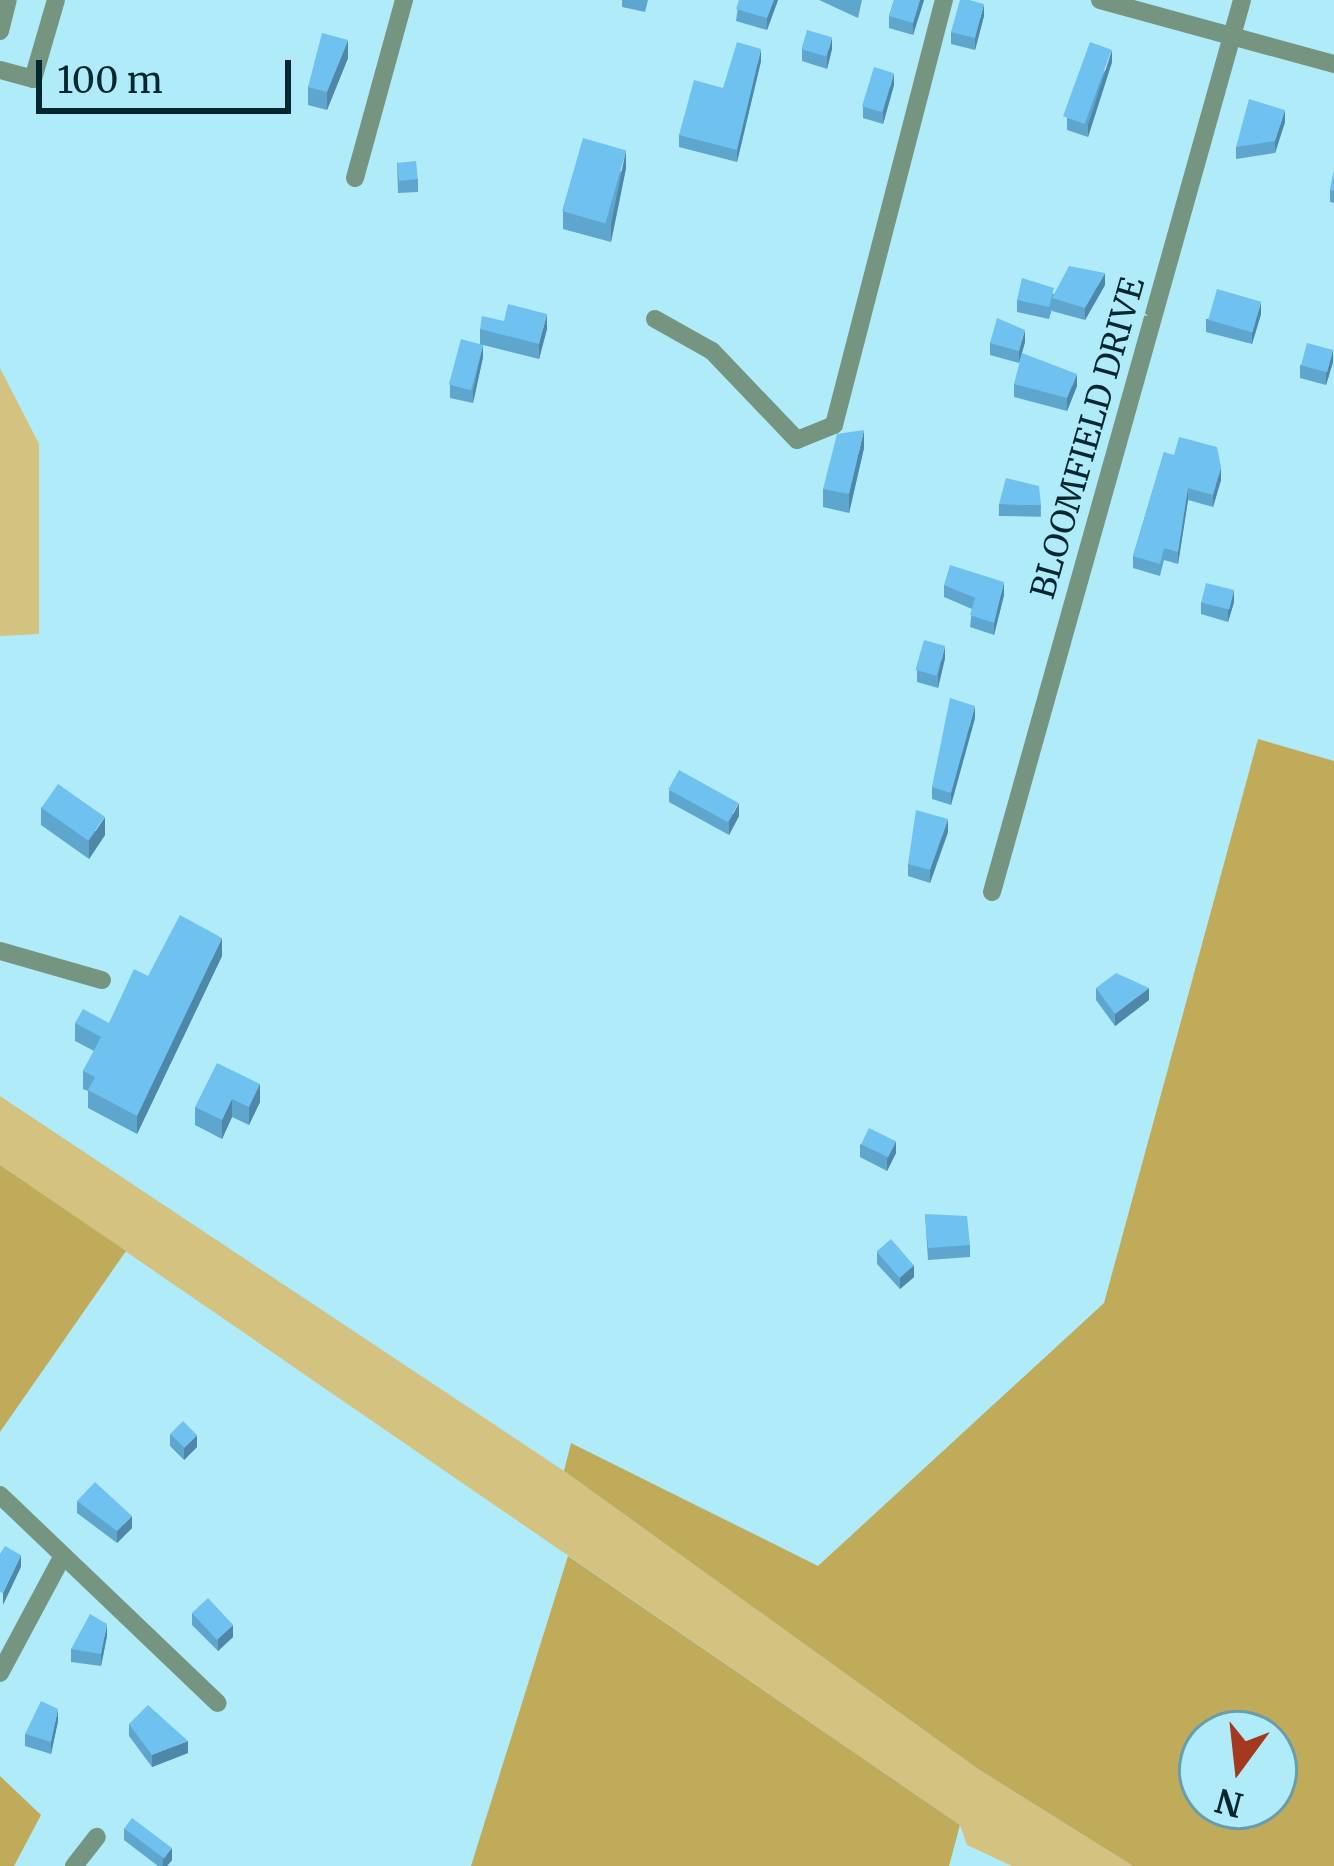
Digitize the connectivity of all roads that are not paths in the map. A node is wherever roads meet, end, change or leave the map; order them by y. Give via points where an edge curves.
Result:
1 (8, 0) edge
2 (56, 0) edge
3 (404, 0) edge
4 (944, 0) edge
5 (1100, 0) edge
6 (1242, 0) edge
7 (1129, 4) edge
8 (0, 31) edge
9 (1232, 37) junction
10 (1334, 64) edge
11 (0, 70) edge
12 (355, 178) dead end
13 (656, 319) dead end
14 (992, 892) dead end
15 (0, 951) edge
16 (102, 980) dead end
17 (0, 1496) edge
18 (60, 1561) junction
19 (0, 1672) edge
20 (218, 1703) dead end
21 (97, 1837) dead end
22 (74, 1866) edge

1 - 8 street
2 - 11 street via 33,79
3 - 12 street
4 - 13 street via 834,424 797,440 712,351
5 - 7 street
6 - 9 street, BLOOMFIELD DRIVE
7 - 9 street
9 - 10 street
9 - 14 street, BLOOMFIELD DRIVE
15 - 16 street
17 - 18 street
18 - 19 street
18 - 20 street
21 - 22 street

